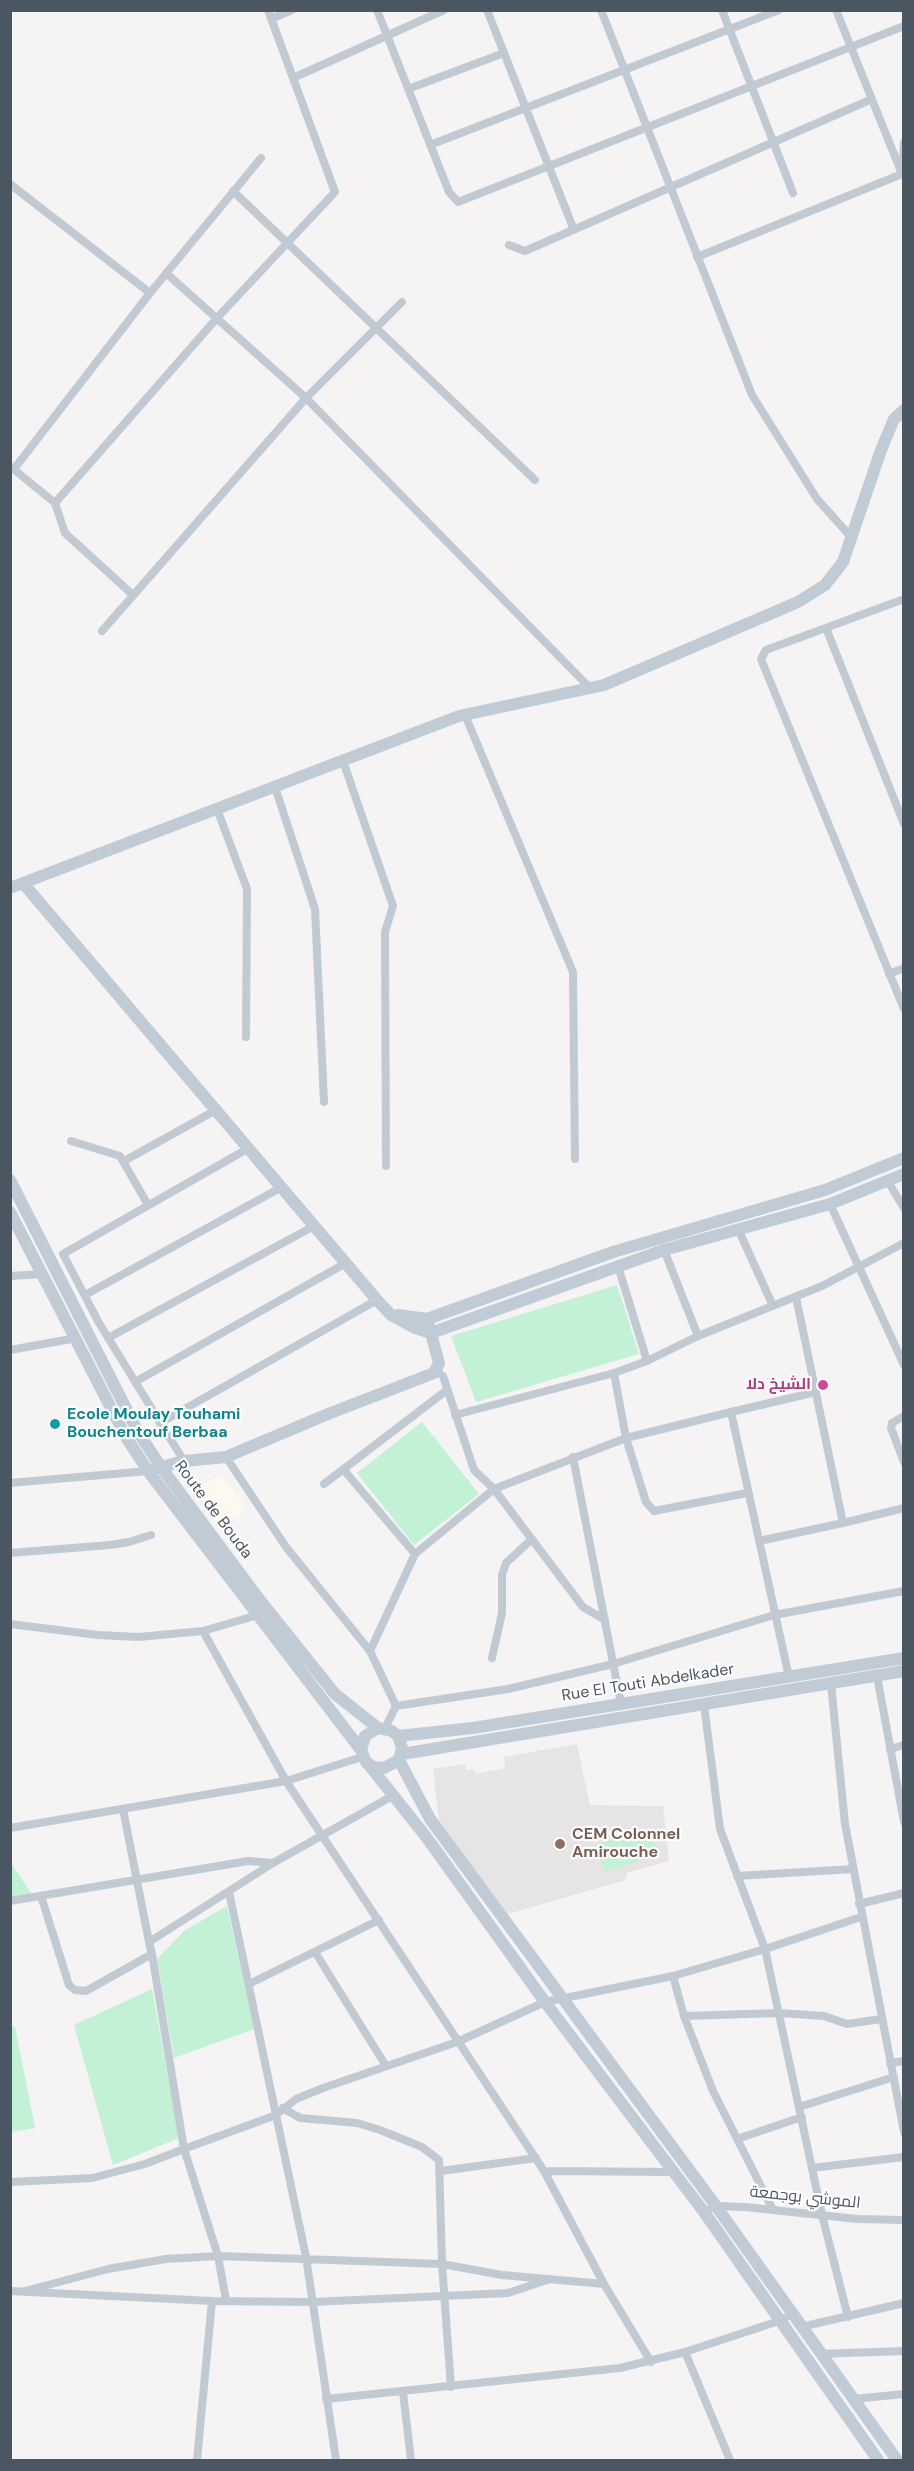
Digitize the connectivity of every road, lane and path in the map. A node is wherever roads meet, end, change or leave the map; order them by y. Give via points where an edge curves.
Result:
1 (292, 10) edge
2 (377, 10) edge
3 (444, 10) edge
4 (487, 10) edge
5 (601, 10) edge
6 (722, 10) edge
7 (779, 10) edge
8 (836, 10) edge
9 (269, 15) edge
10 (903, 26) edge
11 (729, 30) junction
12 (387, 35) junction
13 (850, 46) junction
14 (504, 53) junction
15 (625, 70) junction
16 (292, 78) junction
17 (751, 87) junction
18 (408, 89) junction
19 (872, 99) junction
20 (526, 110) junction
21 (645, 128) junction
22 (772, 141) junction
23 (903, 143) edge
24 (430, 145) junction
25 (261, 158) dead end
26 (548, 166) junction
27 (902, 174) edge
28 (10, 184) edge
29 (669, 188) junction
30 (233, 191) junction
31 (793, 193) dead end
32 (574, 230) junction
33 (288, 243) junction
34 (509, 245) dead end
35 (697, 257) junction
36 (166, 273) junction
37 (150, 293) junction
38 (402, 302) dead end
39 (217, 318) junction
40 (376, 328) junction
41 (306, 398) junction
42 (903, 410) edge
43 (12, 468) edge
44 (535, 480) dead end
45 (55, 503) junction
46 (852, 538) junction
47 (133, 595) junction
48 (903, 599) edge
49 (826, 628) junction
50 (102, 631) dead end
51 (590, 688) junction
52 (465, 715) junction
53 (343, 761) junction
54 (275, 787) junction
55 (900, 803) edge
56 (217, 809) junction
57 (903, 824) edge
58 (23, 883) junction
59 (10, 888) edge
60 (903, 968) edge
61 (889, 974) junction
62 (903, 1009) edge
63 (246, 1037) dead end
64 (324, 1102) dead end
65 (218, 1109) junction
66 (71, 1141) dead end
67 (249, 1148) junction
68 (903, 1158) edge
69 (575, 1159) dead end
70 (124, 1161) junction
71 (386, 1166) dead end
72 (903, 1174) edge
73 (887, 1180) junction
74 (12, 1182) edge
75 (282, 1187) junction
76 (830, 1204) junction
77 (148, 1205) junction
78 (903, 1208) edge
79 (10, 1212) edge
80 (314, 1226) junction
81 (739, 1231) junction
82 (903, 1243) edge
83 (664, 1250) junction
84 (346, 1263) junction
85 (618, 1266) junction
86 (857, 1268) junction
87 (43, 1274) junction
88 (10, 1276) edge
89 (85, 1295) junction
90 (796, 1297) junction
91 (377, 1300) junction
92 (773, 1306) junction
93 (391, 1315) junction
94 (427, 1319) junction
95 (431, 1332) junction
96 (698, 1336) junction
97 (77, 1338) junction
98 (108, 1338) junction
99 (10, 1350) edge
100 (647, 1361) junction
101 (903, 1365) edge
102 (437, 1371) junction
103 (614, 1373) junction
104 (135, 1382) junction
105 (447, 1390) junction
106 (816, 1392) junction
107 (731, 1412) junction
108 (455, 1415) junction
109 (903, 1416) edge
110 (160, 1423) junction
111 (626, 1438) junction
112 (226, 1457) junction
113 (573, 1457) junction
114 (184, 1461) junction
115 (903, 1462) edge
116 (154, 1469) junction
117 (343, 1469) junction
118 (10, 1483) edge
119 (324, 1484) dead end
120 (494, 1489) junction
121 (747, 1493) junction
122 (903, 1508) edge
123 (843, 1523) junction
124 (151, 1535) dead end
125 (532, 1539) junction
126 (759, 1541) junction
127 (10, 1554) edge
128 (415, 1554) junction
129 (903, 1591) edge
130 (774, 1615) junction
131 (258, 1616) junction
132 (605, 1620) junction
133 (10, 1624) edge
134 (203, 1631) junction
135 (370, 1651) junction
136 (492, 1658) dead end
137 (903, 1658) edge
138 (613, 1664) junction
139 (903, 1671) edge
140 (877, 1676) junction
141 (789, 1677) junction
142 (831, 1684) junction
143 (621, 1704) junction
144 (704, 1705) junction
145 (396, 1706) junction
146 (382, 1728) junction
147 (398, 1736) junction
148 (903, 1745) edge
149 (890, 1749) junction
150 (363, 1756) junction
151 (400, 1757) junction
152 (286, 1782) junction
153 (394, 1795) junction
154 (123, 1809) junction
155 (903, 1822) edge
156 (10, 1828) edge
157 (322, 1837) junction
158 (273, 1863) junction
159 (853, 1869) junction
160 (737, 1876) junction
161 (135, 1881) junction
162 (230, 1892) junction
163 (903, 1893) edge
164 (41, 1896) junction
165 (10, 1901) edge
166 (859, 1904) junction
167 (861, 1917) junction
168 (379, 1920) junction
169 (148, 1941) junction
170 (765, 1949) junction
171 (315, 1952) junction
172 (152, 1954) junction
173 (673, 1976) junction
174 (249, 1984) junction
175 (562, 1998) junction
176 (545, 2002) junction
177 (780, 2013) junction
178 (684, 2016) junction
179 (881, 2019) junction
180 (457, 2042) junction
181 (903, 2061) edge
182 (890, 2064) junction
183 (386, 2066) junction
184 (894, 2077) junction
185 (799, 2107) junction
186 (284, 2108) junction
187 (276, 2115) junction
188 (802, 2117) junction
189 (903, 2132) edge
190 (737, 2139) junction
191 (184, 2149) junction
192 (903, 2157) edge
193 (536, 2158) junction
194 (812, 2168) junction
195 (441, 2170) junction
196 (544, 2171) junction
197 (672, 2172) junction
198 (10, 2182) edge
199 (716, 2206) junction
200 (773, 2210) junction
201 (704, 2212) junction
202 (822, 2215) junction
203 (903, 2220) edge
204 (218, 2256) junction
205 (306, 2258) junction
206 (442, 2264) junction
207 (554, 2278) junction
208 (604, 2284) junction
209 (10, 2291) edge
210 (25, 2291) junction
211 (444, 2297) junction
212 (226, 2300) junction
213 (212, 2301) junction
214 (312, 2302) junction
215 (903, 2303) edge
216 (787, 2317) junction
217 (848, 2317) junction
218 (801, 2327) junction
219 (903, 2351) edge
220 (685, 2352) junction
221 (820, 2354) junction
222 (651, 2362) junction
223 (451, 2387) junction
224 (403, 2392) junction
225 (903, 2394) edge
226 (326, 2399) junction
227 (853, 2399) junction
228 (197, 2460) edge
229 (336, 2460) edge
230 (411, 2460) edge
231 (730, 2460) edge
232 (878, 2460) edge
233 (897, 2460) edge

1 - 9 street
2 - 12 street
3 - 12 street
4 - 14 street
5 - 15 street
6 - 11 street
7 - 11 street
8 - 13 street
9 - 16 street
10 - 13 street
11 - 15 street
11 - 17 street
12 - 16 street
12 - 18 street
13 - 17 street
13 - 19 street
14 - 18 street
14 - 20 street
15 - 20 street
15 - 21 street
16 - 33 street via 335,192
17 - 21 street
17 - 22 street
18 - 24 street
19 - 22 street
19 - 27 street
20 - 24 street
20 - 26 street
21 - 26 street
21 - 29 street
22 - 29 street
22 - 31 street
23 - 27 street
24 - 26 street via 449,192 458,202
25 - 30 street
26 - 32 street
27 - 35 street
28 - 37 street
29 - 32 street
29 - 35 street
30 - 33 street
30 - 36 street
32 - 34 street via 525,251
33 - 39 street
33 - 40 street
35 - 46 street via 752,394 817,500
36 - 37 street
36 - 39 street
37 - 43 street
38 - 40 street
39 - 41 street
39 - 45 street
40 - 41 street
40 - 44 street
41 - 47 street
41 - 51 street
42 - 46 main road via 894,419 881,450
43 - 45 street
45 - 47 street via 65,533
46 - 51 main road via 843,562 825,585 798,602
47 - 50 street
48 - 49 street
49 - 55 street
49 - 61 street via 766,650 761,659
51 - 52 main road
52 - 53 main road
52 - 69 street via 573,972
53 - 54 main road
53 - 71 street via 393,906 385,932
54 - 56 main road
54 - 64 street via 315,909
55 - 57 street
56 - 58 main road
56 - 63 street via 247,888
58 - 59 main road
58 - 65 main road
60 - 61 street
61 - 62 street
65 - 67 main road
65 - 70 street
66 - 70 street via 115,1153
67 - 75 main road
67 - 77 street
68 - 94 main road via 825,1190 613,1252
70 - 77 street
72 - 73 main road
73 - 76 main road
73 - 78 street
74 - 116 main road, Route de Bouda
75 - 80 main road
75 - 89 street
76 - 81 main road
76 - 86 street
77 - 89 street via 64,1252
79 - 87 main road, Route de Bouda
80 - 84 main road
80 - 98 street
81 - 83 main road
81 - 92 street
82 - 86 street
83 - 85 main road
83 - 96 street
84 - 91 main road
84 - 104 street
85 - 95 main road
85 - 100 street
86 - 90 street
86 - 101 street
87 - 88 street
87 - 97 main road, Route de Bouda
89 - 98 street
90 - 92 street
90 - 106 street
91 - 93 main road
91 - 110 street
92 - 96 street
93 - 94 main road
93 - 95 main road
94 - 95 main road
95 - 102 main road via 439,1363
96 - 100 street
97 - 99 street
97 - 116 main road, Route de Bouda via 126,1437
98 - 104 street
100 - 103 street
102 - 105 street
102 - 112 main road
103 - 108 street
103 - 111 street
104 - 110 street
105 - 108 street
105 - 117 street
106 - 107 street
106 - 123 street
107 - 111 street
107 - 121 street
108 - 120 street via 474,1470
109 - 115 street via 891,1428
110 - 114 street
111 - 113 street
111 - 121 street via 646,1502 654,1511
112 - 114 main road
112 - 135 street via 286,1547
113 - 120 street
113 - 132 street
114 - 116 main road
116 - 118 street
116 - 131 main road, Route de Bouda
116 - 146 main road, Route de Bouda via 335,1694
117 - 119 street
117 - 128 street
120 - 125 street
120 - 128 street
121 - 126 street
122 - 123 street
123 - 126 street
124 - 127 street via 110,1545
125 - 132 street via 583,1607
125 - 136 street via 506,1563 502,1575 502,1613
126 - 130 street
128 - 135 street
129 - 130 street
130 - 138 street
130 - 141 street
131 - 134 street
131 - 150 main road, Route de Bouda
132 - 138 street
133 - 134 street via 139,1637
134 - 152 street
135 - 145 street
137 - 141 main road, Rue El Touti Abdelkader
138 - 143 street
138 - 145 street via 508,1689
139 - 140 main road, Rue El Touti Abdelkader
140 - 142 main road, Rue El Touti Abdelkader
140 - 149 street
141 - 143 main road, Rue El Touti Abdelkader
142 - 144 main road, Rue El Touti Abdelkader
142 - 159 street via 844,1824
143 - 147 main road, Rue El Touti Abdelkader
144 - 151 main road, Rue El Touti Abdelkader
144 - 160 street via 720,1829
145 - 146 street
146 - 147 main road
146 - 150 main road via 365,1736
147 - 151 main road
148 - 149 street
149 - 155 street
150 - 151 main road via 373,1767 384,1768
150 - 152 street
150 - 153 main road, Route de Bouda
151 - 175 main road via 430,1819
152 - 154 street
152 - 157 street
153 - 157 street
153 - 176 main road, Route de Bouda
154 - 156 street
154 - 161 street
157 - 158 street
157 - 168 street
158 - 161 street via 248,1861
158 - 162 street
159 - 160 street
159 - 166 street
160 - 170 street
161 - 164 street
161 - 169 street
162 - 169 street
162 - 174 street
163 - 166 street
164 - 165 street
164 - 172 street via 58,1956 69,1985 75,1990 93,1989
166 - 167 street
167 - 170 street
167 - 179 street
168 - 171 street
168 - 180 street
169 - 172 street
170 - 173 street
170 - 177 street
171 - 174 street
171 - 183 street
172 - 191 street
173 - 175 street
173 - 178 street
174 - 187 street
175 - 176 street
175 - 199 main road
176 - 180 street
176 - 197 main road, Route de Bouda
177 - 178 street
177 - 179 street via 824,2016 847,2024
177 - 185 street
178 - 190 street via 713,2091
179 - 182 street
180 - 183 street
180 - 193 street
181 - 182 street
182 - 184 street
183 - 186 street via 314,2092
184 - 185 street
184 - 189 street
185 - 188 street
186 - 187 street
186 - 195 street via 300,2118 357,2123 380,2130 433,2153
187 - 191 street
187 - 205 street
188 - 190 street
188 - 194 street
190 - 200 street
191 - 198 street via 92,2178
191 - 204 street
192 - 194 street
193 - 195 street
193 - 196 street
194 - 202 street
195 - 206 street
196 - 197 street
196 - 208 street
197 - 201 main road, Route de Bouda
199 - 200 street, الموشي بوجمعة
199 - 201 street
199 - 216 main road
200 - 202 street, الموشي بوجمعة
201 - 216 main road, Route de Bouda
202 - 203 street, الموشي بوجمعة
202 - 217 street
204 - 205 street
204 - 210 street via 166,2259 108,2269
204 - 212 street
205 - 206 street
205 - 214 street
206 - 207 street via 502,2275
206 - 211 street
207 - 208 street
207 - 211 street via 508,2293
208 - 222 street
209 - 210 street
210 - 213 street
211 - 214 street
211 - 223 street
212 - 213 street
212 - 214 street
213 - 228 street
214 - 226 street
215 - 217 street
216 - 218 main road
216 - 220 street
216 - 232 main road
217 - 218 street
218 - 221 main road
219 - 221 street
220 - 222 street
220 - 231 street
221 - 227 main road
222 - 223 street
223 - 224 street
224 - 226 street
224 - 230 street
225 - 227 street
226 - 229 street
227 - 233 main road

